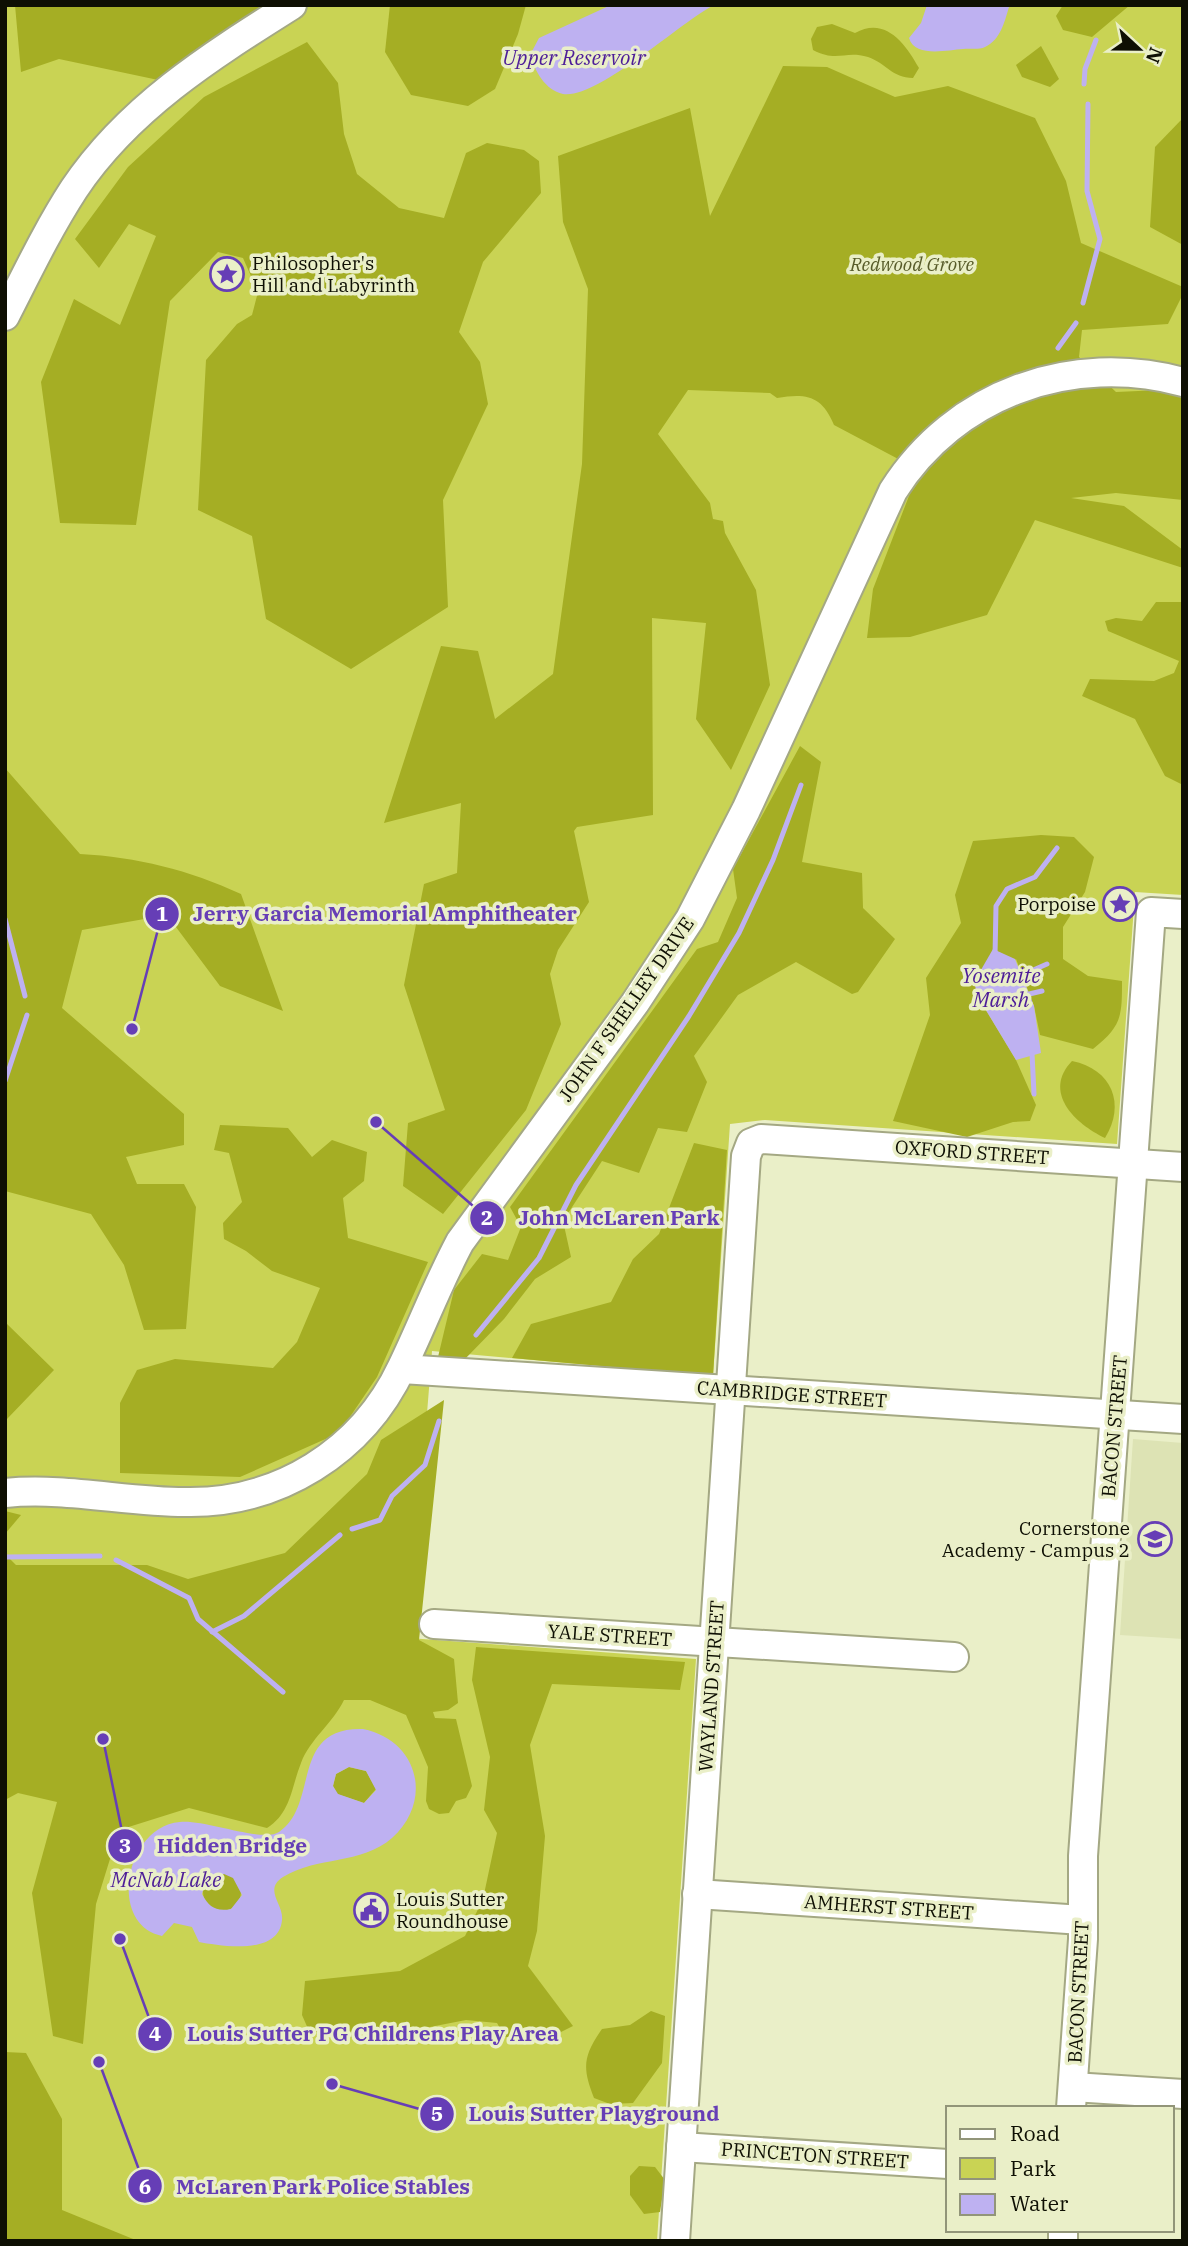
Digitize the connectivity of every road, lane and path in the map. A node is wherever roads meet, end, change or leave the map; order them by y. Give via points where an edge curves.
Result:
1 (292, 5) edge
2 (5, 316) edge
3 (1183, 382) edge
4 (1183, 914) edge
5 (761, 1139) joint
6 (1133, 1163) junction
7 (1183, 1167) edge
8 (402, 1369) junction
9 (729, 1390) junction
10 (1115, 1415) junction
11 (1183, 1419) edge
12 (5, 1493) edge
13 (434, 1624) dead end
14 (714, 1641) junction
15 (954, 1657) dead end
16 (697, 1894) junction
17 (1082, 1920) junction
18 (1183, 2094) edge
19 (1072, 2097) edge
20 (681, 2147) junction
21 (946, 2164) edge
22 (675, 2241) edge

1 - 2 street via 185,76 127,126 75,188
3 - 8 street, JOHN F SHELLEY DRIVE via 1129,371 1095,371 1033,383 970,412 915,461 893,491 746,810 690,919 635,1003 460,1242
4 - 6 street, BACON STREET via 1151,912
5 - 6 street, OXFORD STREET
5 - 9 street, WAYLAND STREET via 751,1143 746,1156
6 - 7 street, OXFORD STREET
6 - 10 street, BACON STREET
8 - 9 street, CAMBRIDGE STREET
8 - 12 street, JOHN F SHELLEY DRIVE via 379,1405 331,1456 278,1488 188,1503
9 - 10 street, CAMBRIDGE STREET
9 - 14 street, WAYLAND STREET
10 - 11 street, CAMBRIDGE STREET
10 - 17 street, BACON STREET
13 - 14 street, YALE STREET
14 - 15 street, YALE STREET
14 - 16 street, WAYLAND STREET
16 - 17 street, AMHERST STREET
16 - 20 street, WAYLAND STREET
17 - 19 street, BACON STREET
18 - 19 street
20 - 21 street, PRINCETON STREET
20 - 22 street, WAYLAND STREET

